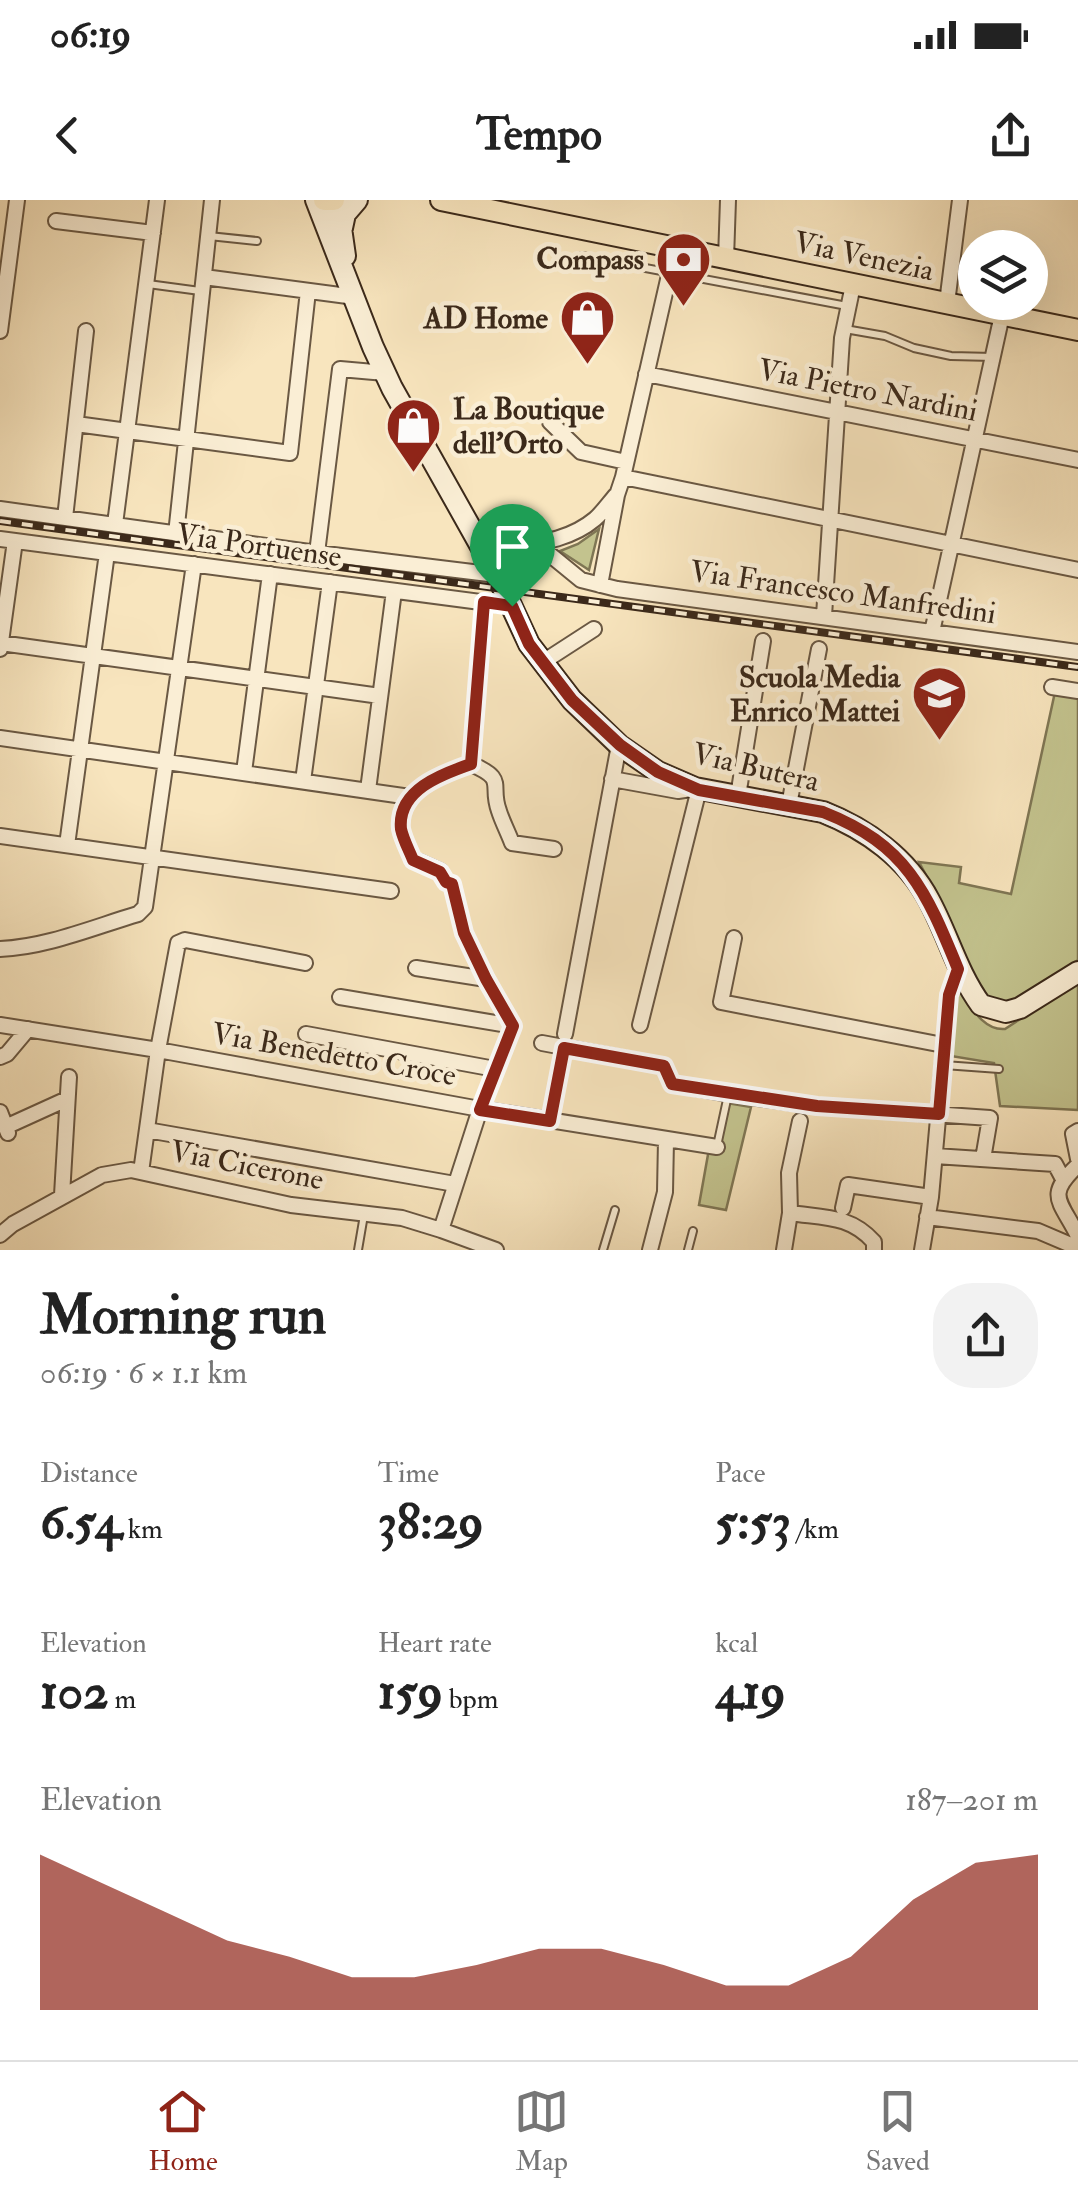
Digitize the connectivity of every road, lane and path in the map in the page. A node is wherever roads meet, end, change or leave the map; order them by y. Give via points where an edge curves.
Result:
1 (17, 200) edge
2 (157, 200) edge
3 (212, 200) edge
4 (316, 200) edge
5 (324, 200) edge
6 (335, 200) edge
7 (357, 200) edge
8 (441, 200) edge
9 (728, 200) edge
10 (960, 200) edge
11 (482, 205) edge
12 (56, 221) dead end
13 (342, 230) junction
14 (153, 233) junction
15 (208, 236) junction
16 (257, 240) dead end
17 (675, 249) junction
18 (582, 256) dead end
19 (726, 259) junction
20 (669, 273) junction
21 (146, 284) junction
22 (203, 284) junction
23 (352, 290) junction
24 (308, 291) junction
25 (851, 296) junction
26 (948, 304) junction
27 (958, 306) edge
28 (1001, 320) edge
29 (1028, 320) edge
30 (1039, 322) junction
31 (844, 328) junction
32 (1078, 330) edge
33 (0, 332) edge
34 (86, 332) dead end
35 (1078, 345) edge
36 (993, 357) junction
37 (385, 373) junction
38 (646, 374) junction
39 (838, 411) junction
40 (550, 422) dead end
41 (76, 424) junction
42 (128, 432) junction
43 (187, 439) junction
44 (974, 439) junction
45 (1078, 460) edge
46 (625, 470) junction
47 (617, 495) junction
48 (0, 509) edge
49 (64, 518) junction
50 (830, 518) junction
51 (116, 524) junction
52 (176, 534) junction
53 (8, 540) edge
54 (537, 544) junction
55 (952, 544) junction
56 (483, 552) junction
57 (107, 553) junction
58 (317, 553) junction
59 (194, 564) junction
60 (1078, 570) edge
61 (270, 574) junction
62 (497, 576) junction
63 (330, 582) junction
64 (600, 585) junction
65 (394, 592) junction
66 (484, 602) junction
67 (512, 606) junction
68 (824, 616) junction
69 (594, 629) dead end
70 (932, 632) junction
71 (762, 641) dead end
72 (1, 643) edge
73 (818, 650) dead end
74 (0, 652) edge
75 (1078, 652) edge
76 (93, 656) junction
77 (543, 662) junction
78 (179, 668) junction
79 (256, 679) junction
80 (316, 687) junction
81 (1052, 688) dead end
82 (1078, 691) edge
83 (380, 696) junction
84 (0, 738) edge
85 (620, 745) junction
86 (80, 749) junction
87 (166, 762) junction
88 (471, 764) junction
89 (244, 772) junction
90 (612, 779) junction
91 (303, 781) junction
92 (697, 789) junction
93 (368, 790) junction
94 (738, 796) junction
95 (410, 797) junction
96 (788, 805) junction
97 (0, 836) edge
98 (68, 845) junction
99 (554, 849) dead end
100 (153, 857) junction
101 (391, 891) dead end
102 (734, 938) dead end
103 (0, 949) edge
104 (305, 962) dead end
105 (416, 968) dead end
106 (958, 969) junction
107 (1078, 972) edge
108 (486, 979) junction
109 (340, 997) dead end
110 (0, 1025) edge
111 (640, 1025) dead end
112 (513, 1026) junction
113 (28, 1030) junction
114 (306, 1034) dead end
115 (564, 1041) junction
116 (542, 1043) dead end
117 (943, 1046) junction
118 (158, 1050) junction
119 (0, 1058) edge
120 (943, 1065) junction
121 (496, 1069) junction
122 (999, 1069) dead end
123 (69, 1077) dead end
124 (728, 1094) junction
125 (67, 1099) junction
126 (480, 1110) junction
127 (0, 1112) edge
128 (939, 1114) junction
129 (550, 1121) junction
130 (800, 1122) dead end
131 (146, 1130) junction
132 (1078, 1131) edge
133 (666, 1140) junction
134 (717, 1148) joint
135 (935, 1156) junction
136 (983, 1159) junction
137 (1078, 1162) edge
138 (141, 1172) junction
139 (1064, 1178) junction
140 (455, 1184) junction
141 (62, 1195) junction
142 (931, 1197) junction
143 (844, 1208) dead end
144 (614, 1210) dead end
145 (790, 1213) junction
146 (364, 1214) junction
147 (1074, 1216) edge
148 (927, 1217) junction
149 (441, 1230) junction
150 (693, 1231) dead end
151 (0, 1235) edge
152 (1078, 1236) edge
153 (1078, 1248) edge
154 (358, 1250) edge
155 (496, 1250) edge
156 (604, 1250) edge
157 (650, 1250) edge
158 (688, 1250) edge
159 (784, 1250) edge
160 (874, 1250) edge
161 (922, 1250) edge

1 - 33 street
2 - 14 street
3 - 15 street
4 - 23 street
5 - 6 main road
6 - 13 street
7 - 13 street
8 - 11 main road, Via Venezia
9 - 19 street
10 - 26 street
11 - 17 main road, Via Venezia
12 - 14 street
13 - 23 street
14 - 21 street
15 - 16 lane
15 - 22 street
17 - 19 main road, Via Venezia
17 - 20 street
18 - 20 lane
19 - 25 main road, Via Venezia
20 - 25 lane
20 - 38 street
21 - 22 lane
21 - 42 street
22 - 24 street
22 - 43 street
23 - 24 street
23 - 37 street, Via Butera
24 - 43 street via 290,452
25 - 26 main road, Via Venezia
25 - 31 street
26 - 27 main road, Via Venezia
28 - 36 street
29 - 30 main road, Via Venezia
30 - 32 main road, Via Venezia
30 - 35 main road
31 - 36 lane via 951,356
31 - 39 street
34 - 41 street
36 - 44 street
37 - 56 street, Via Butera
37 - 58 street via 340,369
38 - 39 street, Via Pietro Nardini
38 - 46 street
39 - 44 street, Via Pietro Nardini
39 - 50 street
40 - 46 street via 581,452
41 - 42 street
41 - 49 street
42 - 43 street
42 - 51 street
43 - 52 street
44 - 45 street, Via Pietro Nardini
44 - 55 street
46 - 47 street
46 - 50 street
47 - 54 street via 577,530
47 - 64 street
48 - 49 street
49 - 51 street
50 - 55 street
50 - 68 street
51 - 52 street
52 - 58 street
53 - 57 street, Via Portuense
53 - 72 street
54 - 56 street
54 - 64 street via 581,580
55 - 60 street
55 - 70 street
56 - 62 street, Via Butera
57 - 59 street, Via Portuense
57 - 76 street
58 - 62 street
59 - 61 street, Via Portuense
59 - 78 street
61 - 63 street, Via Portuense
61 - 79 street
62 - 67 street, Via Butera
63 - 65 street, Via Portuense
63 - 80 street
64 - 68 street, Via Francesco Manfredini
65 - 66 street, Via Portuense
65 - 83 street
66 - 67 street, Via Portuense
66 - 88 street
67 - 77 street, Via Butera
68 - 70 street, Via Francesco Manfredini
69 - 77 street
70 - 75 street, Via Francesco Manfredini
71 - 94 street
72 - 74 street
72 - 76 street
73 - 96 street
76 - 78 street
76 - 86 street
77 - 85 street, Via Butera
78 - 79 street
78 - 87 street
79 - 80 street
79 - 89 street
80 - 83 street
80 - 91 street
81 - 82 street
83 - 93 street
84 - 86 street
85 - 90 street
85 - 92 street, Via Butera
86 - 87 street
86 - 98 street
87 - 89 street
87 - 100 street
88 - 95 street via 437,775
88 - 99 street via 488,771 498,786 496,805 512,843
89 - 91 street
90 - 92 street
90 - 115 street
91 - 93 street
92 - 94 street, Via Butera
92 - 111 street
93 - 95 street
94 - 96 street, Via Butera
95 - 108 street via 401,829 406,845 413,860 452,884 464,933
96 - 106 street, Via Butera via 840,818 895,856 929,899
97 - 98 street
98 - 100 street
100 - 101 street
100 - 103 street via 138,914
102 - 117 street via 721,1002
104 - 118 street via 178,943
105 - 108 street
106 - 107 street, Via Butera via 981,1005 1006,1012
106 - 117 street
108 - 112 street
109 - 112 street
110 - 113 street, Via Benedetto Croce
112 - 121 street
113 - 118 street, Via Benedetto Croce
113 - 119 street
114 - 121 street
115 - 116 street
115 - 124 street via 664,1066 672,1084
115 - 129 lane
117 - 120 street
118 - 126 street, Via Benedetto Croce
118 - 131 street
120 - 122 lane
120 - 128 street
121 - 126 street
123 - 125 street
124 - 128 street
124 - 134 lane
125 - 127 street via 10,1129
125 - 141 street
126 - 129 street, Via Benedetto Croce
126 - 140 street
128 - 135 street
128 - 136 street via 990,1118
129 - 133 street, Via Benedetto Croce
130 - 145 street via 789,1173
131 - 138 street
131 - 140 street
132 - 137 street
133 - 134 street, Via Benedetto Croce
133 - 157 street via 665,1192
135 - 136 street
135 - 142 street
136 - 139 street via 1056,1164
137 - 139 street
138 - 141 street, Via Cicerone via 102,1175
138 - 146 street, Via Cicerone
139 - 147 street via 1057,1195
140 - 149 street
141 - 151 street, Via Cicerone
142 - 143 street via 848,1185
142 - 148 street
144 - 156 lane
145 - 159 street
145 - 160 street via 862,1228
146 - 149 street, Via Cicerone
146 - 154 lane
147 - 152 street
148 - 153 street via 1038,1231
148 - 161 street
149 - 155 street, Via Cicerone
150 - 158 lane

